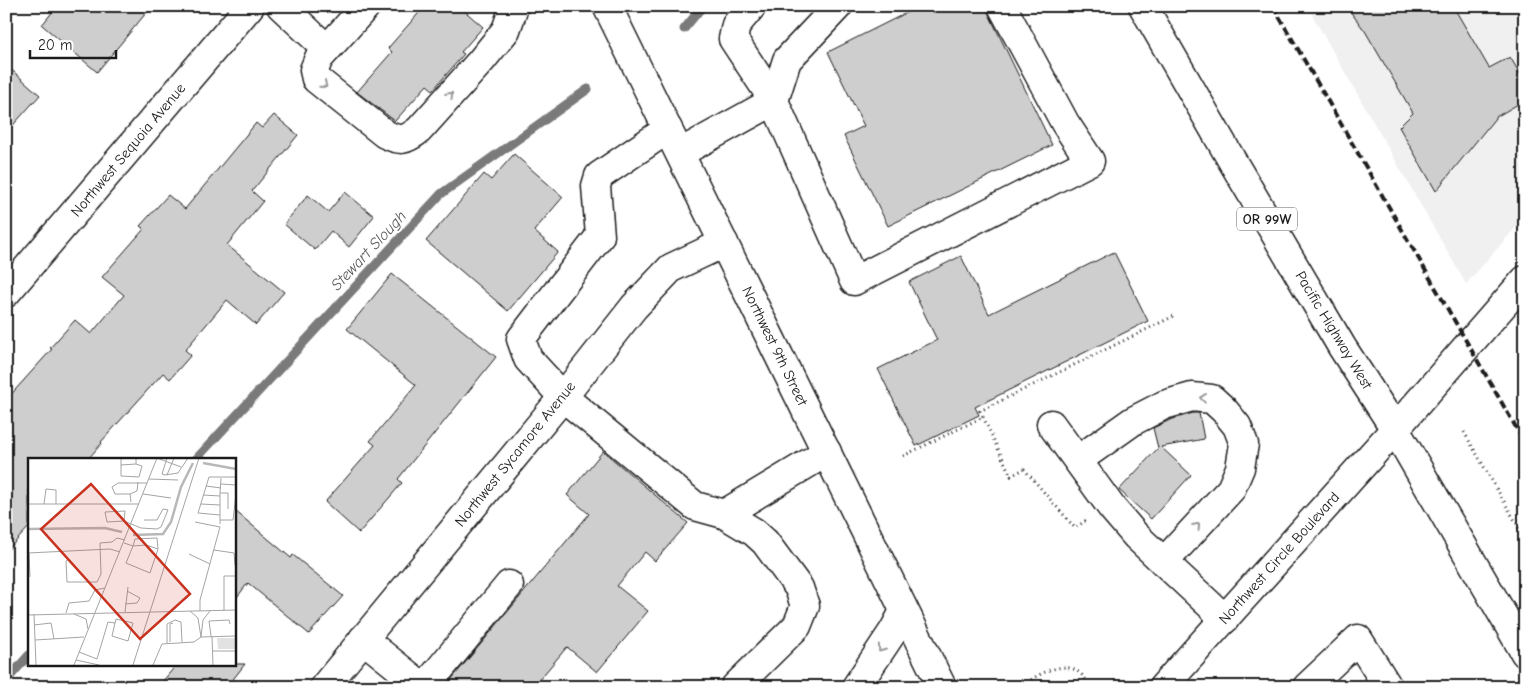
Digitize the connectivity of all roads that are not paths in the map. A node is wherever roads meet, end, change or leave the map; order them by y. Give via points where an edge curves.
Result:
1 (250, 6) edge
2 (282, 6) edge
3 (366, 6) edge
4 (512, 6) edge
5 (607, 6) edge
6 (752, 6) edge
7 (838, 6) edge
8 (1002, 6) edge
9 (1143, 6) edge
10 (327, 49) junction
11 (774, 101) junction
12 (674, 141) junction
13 (724, 244) junction
14 (1525, 280) edge
15 (6, 293) edge
16 (563, 397) junction
17 (1051, 424) dead end
18 (1395, 429) junction
19 (826, 452) junction
20 (1078, 460) junction
21 (724, 514) junction
22 (1164, 562) junction
23 (509, 585) dead end
24 (904, 611) junction
25 (1225, 619) junction
26 (363, 639) junction
27 (1525, 653) edge
28 (324, 687) edge
29 (424, 687) edge
30 (735, 687) edge
31 (856, 687) edge
32 (942, 687) edge
33 (1163, 687) edge
34 (1307, 687) edge
35 (1388, 687) edge

1 - 15 main road, Northwest Sequoia Avenue
2 - 10 main road
3 - 10 main road
10 -> 4 main road via 314,70 316,78 385,134 403,140 420,130 481,61 506,30
5 - 12 main road, Northwest 9th Street
6 - 11 main road via 736,25 732,39
7 - 11 main road via 787,60
8 - 11 main road via 1065,123 1090,161 854,281
9 - 18 main road, Pacific Highway West / OR 99W via 1342,347
11 - 12 main road
12 - 13 main road, Northwest 9th Street
12 - 16 main road via 599,176 596,186 600,236 521,339 528,359
13 - 16 main road, Northwest Sycamore Avenue via 670,268 634,307
13 - 19 main road, Northwest 9th Street
14 - 18 main road, Northwest Circle Boulevard
16 - 21 main road via 695,506
16 - 26 main road, Northwest Sycamore Avenue
17 - 20 main road
18 - 25 main road, Northwest Circle Boulevard
18 - 27 main road, Pacific Highway West / OR 99W
19 - 21 main road
19 - 24 main road, Northwest 9th Street
20 - 22 main road via 1112,508
22 -> 20 main road via 1231,489 1240,468 1244,444 1237,426 1224,410 1212,399 1192,396 1164,405 1133,421
21 - 30 main road via 765,542 799,588 805,606 797,626
22 - 25 main road
23 - 29 main road
24 -> 31 main road
24 - 32 main road, Northwest 9th Street
25 - 33 main road, Northwest Circle Boulevard
26 - 28 main road, Northwest Sycamore Avenue
26 - 29 main road
34 - 35 main road via 1358,639

